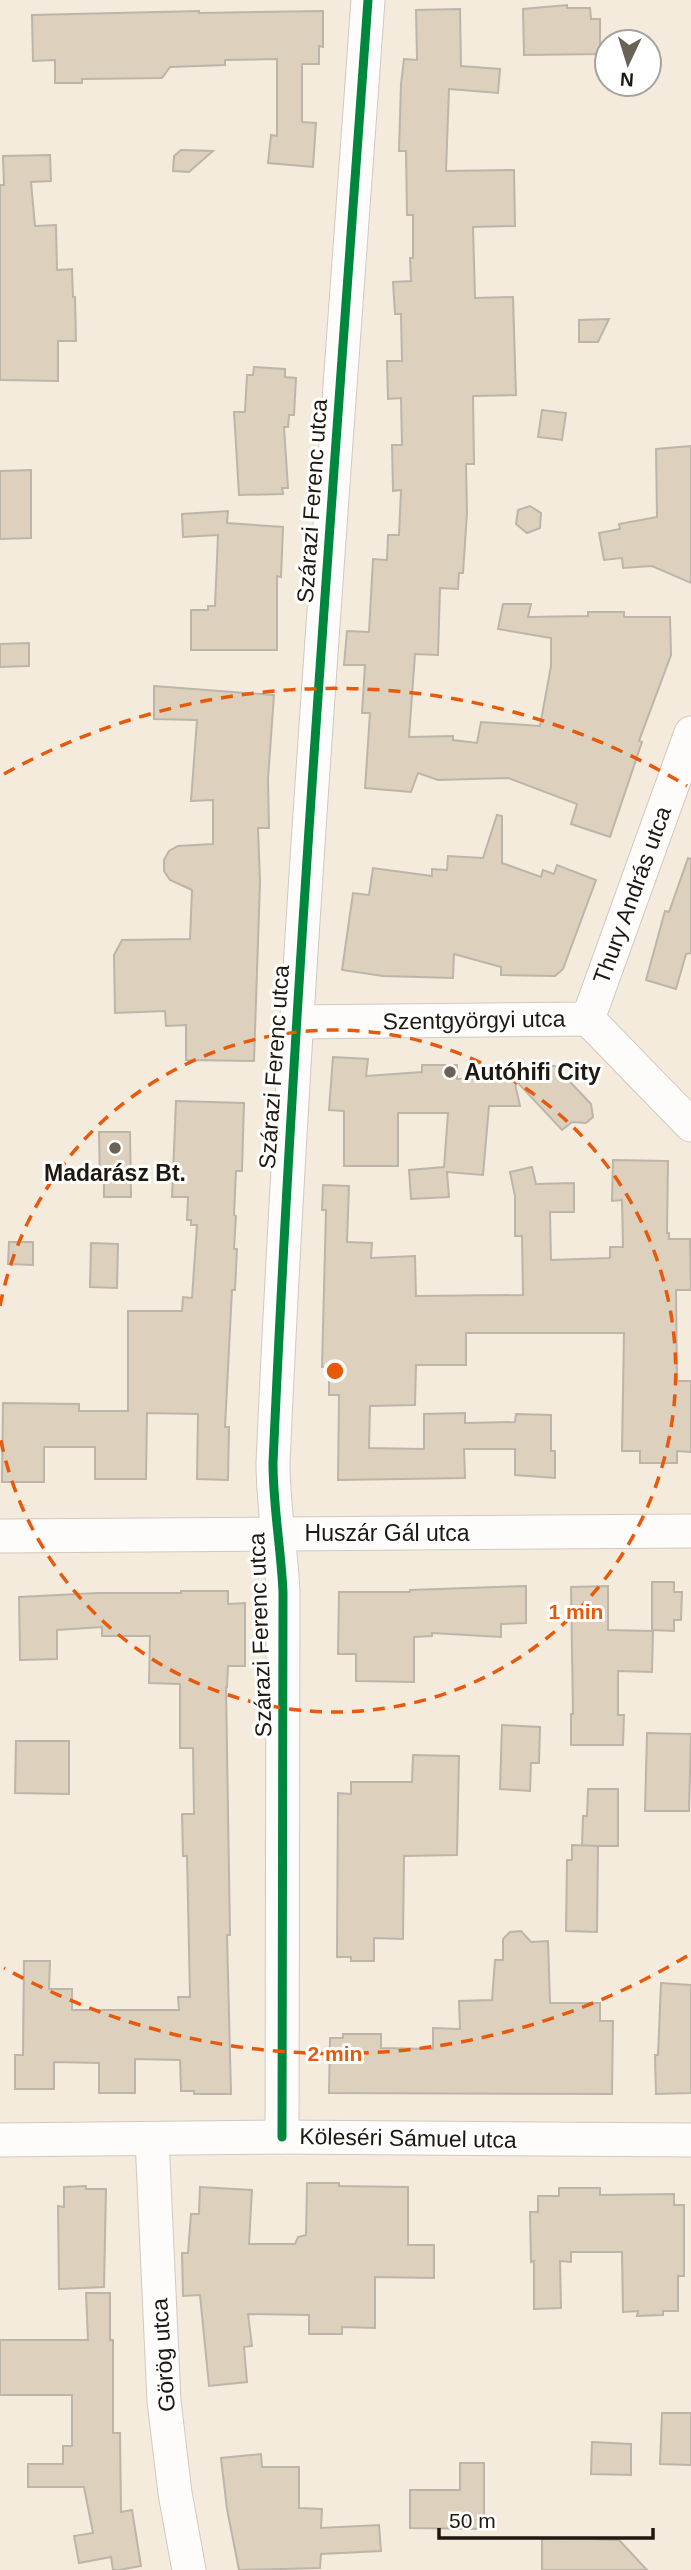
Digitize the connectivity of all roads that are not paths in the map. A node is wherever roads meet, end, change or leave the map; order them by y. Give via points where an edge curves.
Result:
1 (368, 0) edge
2 (691, 733) edge
3 (588, 1018) junction
4 (296, 1022) junction
5 (691, 1125) edge
6 (691, 1531) edge
7 (277, 1534) junction
8 (0, 1536) edge
9 (282, 2137) junction
10 (152, 2139) junction
11 (0, 2140) edge
12 (691, 2140) edge
13 (189, 2570) edge

1 - 4 street, Szárazi Ferenc utca
2 - 3 street, Thury András utca
3 - 4 street, Szentgyörgyi utca
3 - 5 street, Szentgyörgyi utca
4 - 7 street, Szárazi Ferenc utca via 273,1463
6 - 7 street, Huszár Gál utca
7 - 8 street, Huszár Gál utca
7 - 9 street, Szárazi Ferenc utca via 283,1592
9 - 10 street, Köleséri Sámuel utca
9 - 12 street, Köleséri Sámuel utca
10 - 11 street, Köleséri Sámuel utca
10 - 13 street, Görög utca via 164,2401

